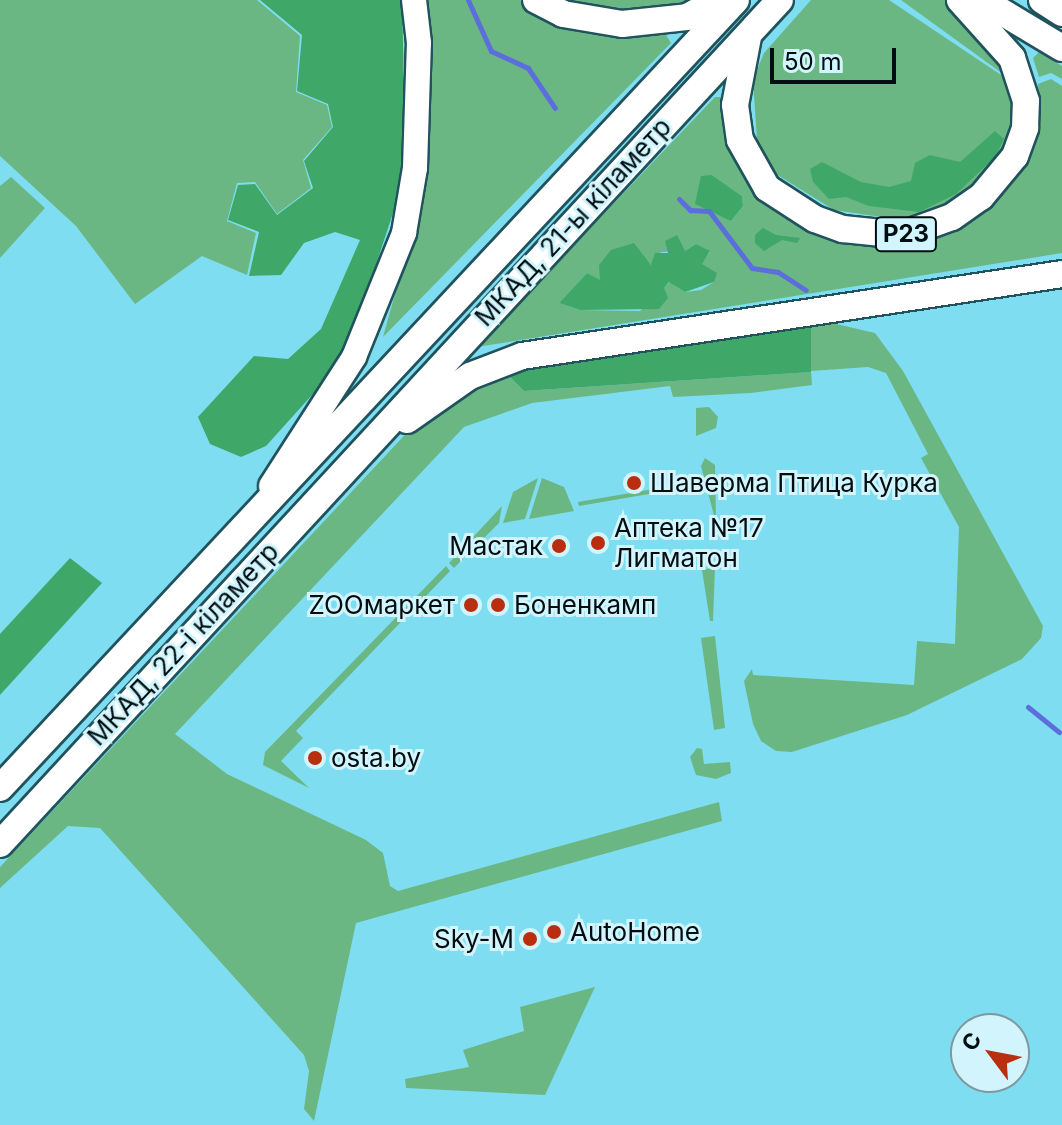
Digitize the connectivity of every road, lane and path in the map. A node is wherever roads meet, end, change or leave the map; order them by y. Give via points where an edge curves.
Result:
1 (414, 0) edge
2 (536, 0) edge
3 (718, 0) edge
4 (736, 0) edge
5 (780, 0) edge
6 (960, 0) edge
7 (982, 0) edge
8 (1042, 0) edge
9 (1062, 13) edge
10 (750, 30) junction
11 (1062, 48) edge
12 (1062, 274) edge
13 (339, 422) joint
14 (366, 445) joint
15 (344, 469) junction
16 (253, 513) junction
17 (0, 788) edge
18 (0, 844) edge

1 - 16 main road via 419,43 415,168 404,233 354,357
2 - 3 highway via 563,14 633,24 687,17
4 - 13 highway, МКАД, 21-ы кіламетр
5 - 10 highway, МКАД, 21-ы кіламетр
6 - 10 highway, Р23 via 1012,58 1026,101 1025,128 1015,156 981,197 952,217 902,235 843,229 815,219 767,188 740,140 735,105
7 - 11 highway
8 - 9 highway
10 - 14 highway, МКАД, 21-ы кіламетр
12 - 15 highway, Р23 via 495,363 433,399
13 - 16 highway, МКАД, 22-і кіламетр
14 - 15 highway, МКАД, 22-і кіламетр
15 - 18 highway, МКАД, 22-і кіламетр
16 - 17 highway, МКАД, 22-і кіламетр

